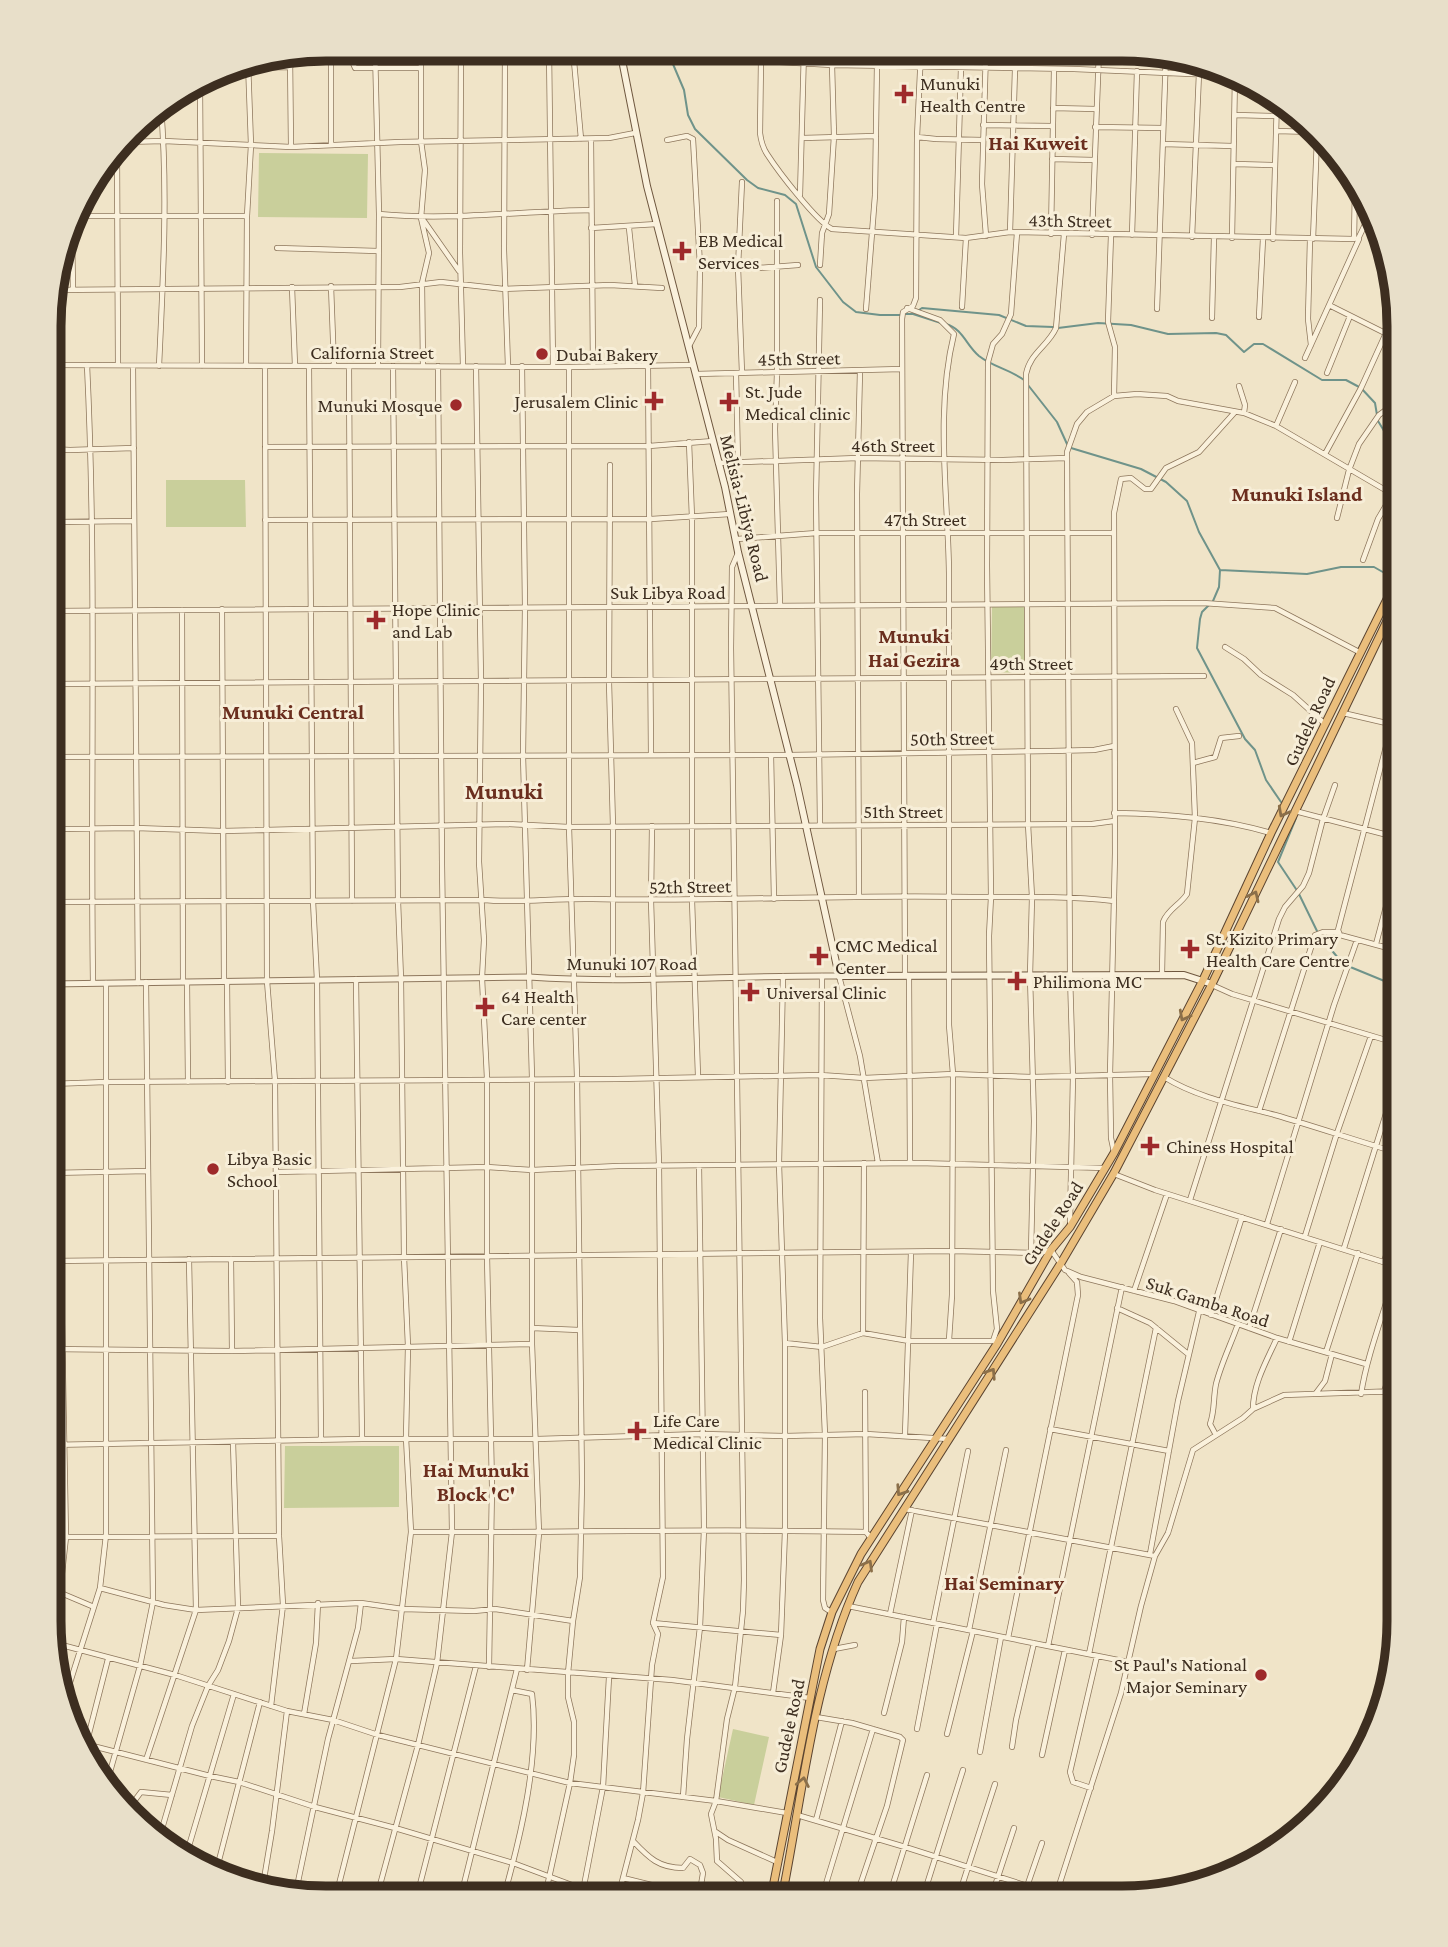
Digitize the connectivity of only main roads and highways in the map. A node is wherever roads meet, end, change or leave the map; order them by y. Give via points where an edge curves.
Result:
1 (622, 61) edge
2 (1387, 598) edge
3 (1387, 627) edge
4 (839, 976) joint
5 (1203, 980) junction
6 (1212, 984) junction
7 (813, 1688) junction
8 (823, 1691) junction
9 (773, 1886) edge
10 (784, 1886) edge

1 - 4 main road, Melisia-Libiya Road via 635,132 737,539
2 -> 5 highway, Gudele Road
6 -> 3 highway, Gudele Road
4 - 5 main road, Munuki 107 Road via 1162,974
5 - 6 main road, Munuki 107 Road
5 -> 7 highway, Gudele Road via 1106,1168 938,1437 869,1535 832,1612
8 -> 6 highway, Gudele Road via 847,1606 870,1560 908,1509 949,1438 1063,1266
7 - 8 highway
7 - 9 highway, Gudele Road
10 -> 8 highway, Gudele Road

